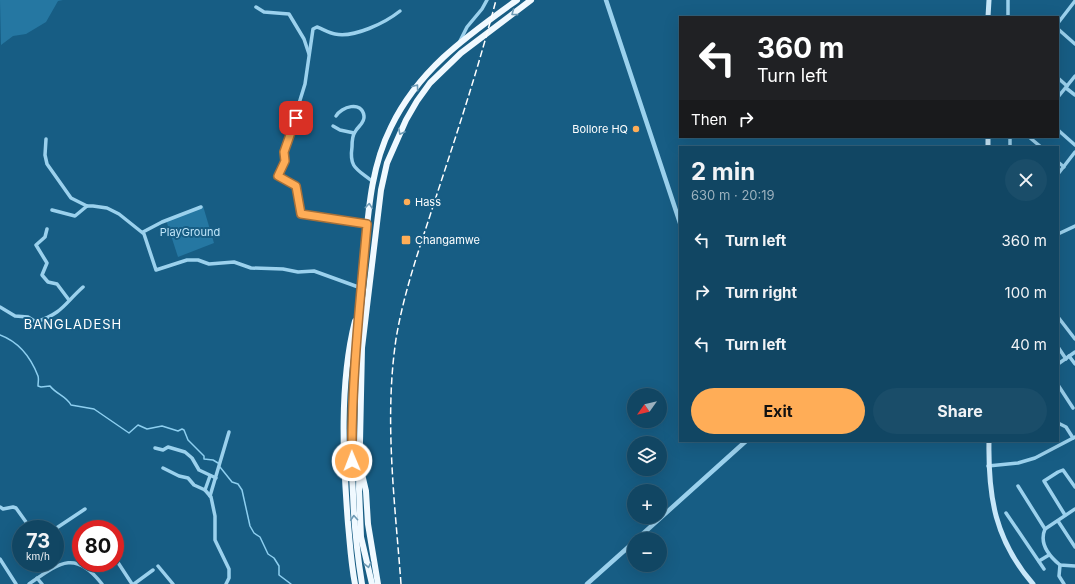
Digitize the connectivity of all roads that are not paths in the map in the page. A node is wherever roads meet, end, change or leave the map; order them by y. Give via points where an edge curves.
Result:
1 (486, 0) edge
2 (517, 0) edge
3 (531, 0) edge
4 (606, 0) edge
5 (989, 0) edge
6 (1008, 0) edge
7 (1075, 1) edge
8 (256, 7) dead end
9 (400, 11) dead end
10 (988, 16) edge
11 (1008, 16) edge
12 (1059, 22) edge
13 (1059, 30) edge
14 (459, 42) junction
15 (1075, 44) edge
16 (310, 55) junction
17 (1075, 76) edge
18 (1059, 79) edge
19 (1066, 87) junction
20 (1075, 95) edge
21 (1059, 96) edge
22 (336, 116) dead end
23 (333, 126) dead end
24 (1059, 131) edge
25 (354, 133) junction
26 (46, 139) dead end
27 (1075, 145) edge
28 (1074, 156) edge
29 (1059, 163) edge
30 (1064, 167) junction
31 (1059, 173) edge
32 (372, 181) junction
33 (88, 206) junction
34 (202, 207) dead end
35 (52, 210) dead end
36 (679, 220) edge
37 (367, 224) junction
38 (1075, 226) edge
39 (47, 229) dead end
40 (143, 232) junction
41 (1059, 234) edge
42 (83, 287) dead end
43 (361, 288) junction
44 (69, 300) junction
45 (360, 303) junction
46 (0, 307) edge
47 (1059, 318) edge
48 (1075, 340) edge
49 (1059, 348) edge
50 (1075, 352) edge
51 (1070, 356) junction
52 (1066, 359) junction
53 (1059, 363) edge
54 (1075, 364) edge
55 (1059, 387) edge
56 (1073, 408) dead end
57 (1059, 424) edge
58 (229, 432) dead end
59 (1074, 438) edge
60 (745, 442) edge
61 (988, 442) edge
62 (155, 448) dead end
63 (358, 459) junction
64 (988, 466) junction
65 (163, 468) dead end
66 (210, 476) junction
67 (217, 477) junction
68 (1018, 486) dead end
69 (1075, 487) edge
70 (205, 490) junction
71 (210, 496) junction
72 (0, 507) edge
73 (85, 509) dead end
74 (1075, 509) edge
75 (1006, 513) dead end
76 (1065, 515) junction
77 (25, 520) edge
78 (1058, 521) junction
79 (64, 524) edge
80 (1045, 529) junction
81 (645, 532) edge
82 (1075, 547) edge
83 (627, 548) edge
84 (1049, 555) junction
85 (0, 559) edge
86 (1039, 561) junction
87 (64, 563) edge
88 (1060, 565) junction
89 (158, 566) dead end
90 (1075, 566) edge
91 (1044, 569) dead end
92 (153, 570) dead end
93 (124, 571) edge
94 (45, 572) edge
95 (37, 578) junction
96 (16, 584) edge
97 (29, 584) edge
98 (42, 584) edge
99 (102, 584) edge
100 (133, 584) edge
101 (173, 584) edge
102 (226, 584) edge
103 (355, 584) edge
104 (362, 584) edge
105 (372, 584) edge
106 (378, 584) edge
107 (587, 584) edge
108 (1033, 584) edge
109 (1064, 584) edge

1 - 14 street via 482,9 466,27
2 - 14 highway
3 -> 63 highway via 478,39 430,83 417,101 393,146 381,190 362,348
4 - 36 street
5 - 10 main road
6 - 11 street
7 - 12 street
8 - 16 street via 267,13 289,14
9 - 16 street via 383,22 350,34 334,34 315,27 310,40
13 - 15 street
32 -> 14 highway via 390,127 402,106 419,83
16 - 37 street via 305,84 284,152 285,161 278,177 296,186 302,215
17 - 19 street
18 - 19 street
19 - 20 street
19 - 21 street
22 - 25 street via 348,106 355,106 363,111 363,123
23 - 25 street
24 - 27 street
25 - 32 street via 352,164
26 - 33 street via 44,155 47,164 71,198
28 - 30 street
29 - 30 street
30 - 31 street
37 -> 32 highway
33 - 35 street via 75,216
33 - 40 street via 112,210
34 - 40 street
37 - 43 highway
38 - 41 street
39 - 44 street via 45,237 36,245 47,262 42,275 47,281 57,284
40 - 43 street via 155,270 187,260 214,265 234,262 251,268 314,271
42 - 44 street
43 - 45 highway
44 - 46 street via 57,313 36,322 28,317 15,316
45 - 103 highway via 352,331 345,404 345,487
104 -> 45 highway via 354,515 352,418
47 - 48 street
49 - 52 street
50 - 51 street
51 - 52 street
51 - 54 street
52 - 53 street
55 - 56 street
57 - 59 street via 1066,427
58 - 67 street
59 - 64 street via 1025,462
60 - 81 street
61 - 64 main road
62 - 66 street via 163,450 168,447 185,452 199,470
63 -> 105 highway via 361,536
63 - 106 highway via 366,491 368,524
64 - 108 main road via 990,492 1000,533 1015,560
65 - 70 street via 188,478 194,485
66 - 67 street
66 - 70 street
67 - 71 street
68 - 80 street
69 - 76 street via 1063,470 1044,481
70 - 71 street
71 - 102 street via 215,516 215,540 229,570
72 - 77 street via 16,508
73 - 79 street
74 - 76 street
75 - 86 street
76 - 78 street
78 - 80 street
78 - 82 street
80 - 84 street via 1043,541
83 - 107 street
84 - 86 street
84 - 88 street
85 - 96 street
86 - 91 street
87 - 99 street via 81,564
88 - 90 street
88 - 109 street via 1059,576
89 - 101 street
92 - 100 street
93 - 100 street
94 - 95 street
95 - 97 street
95 - 98 street

